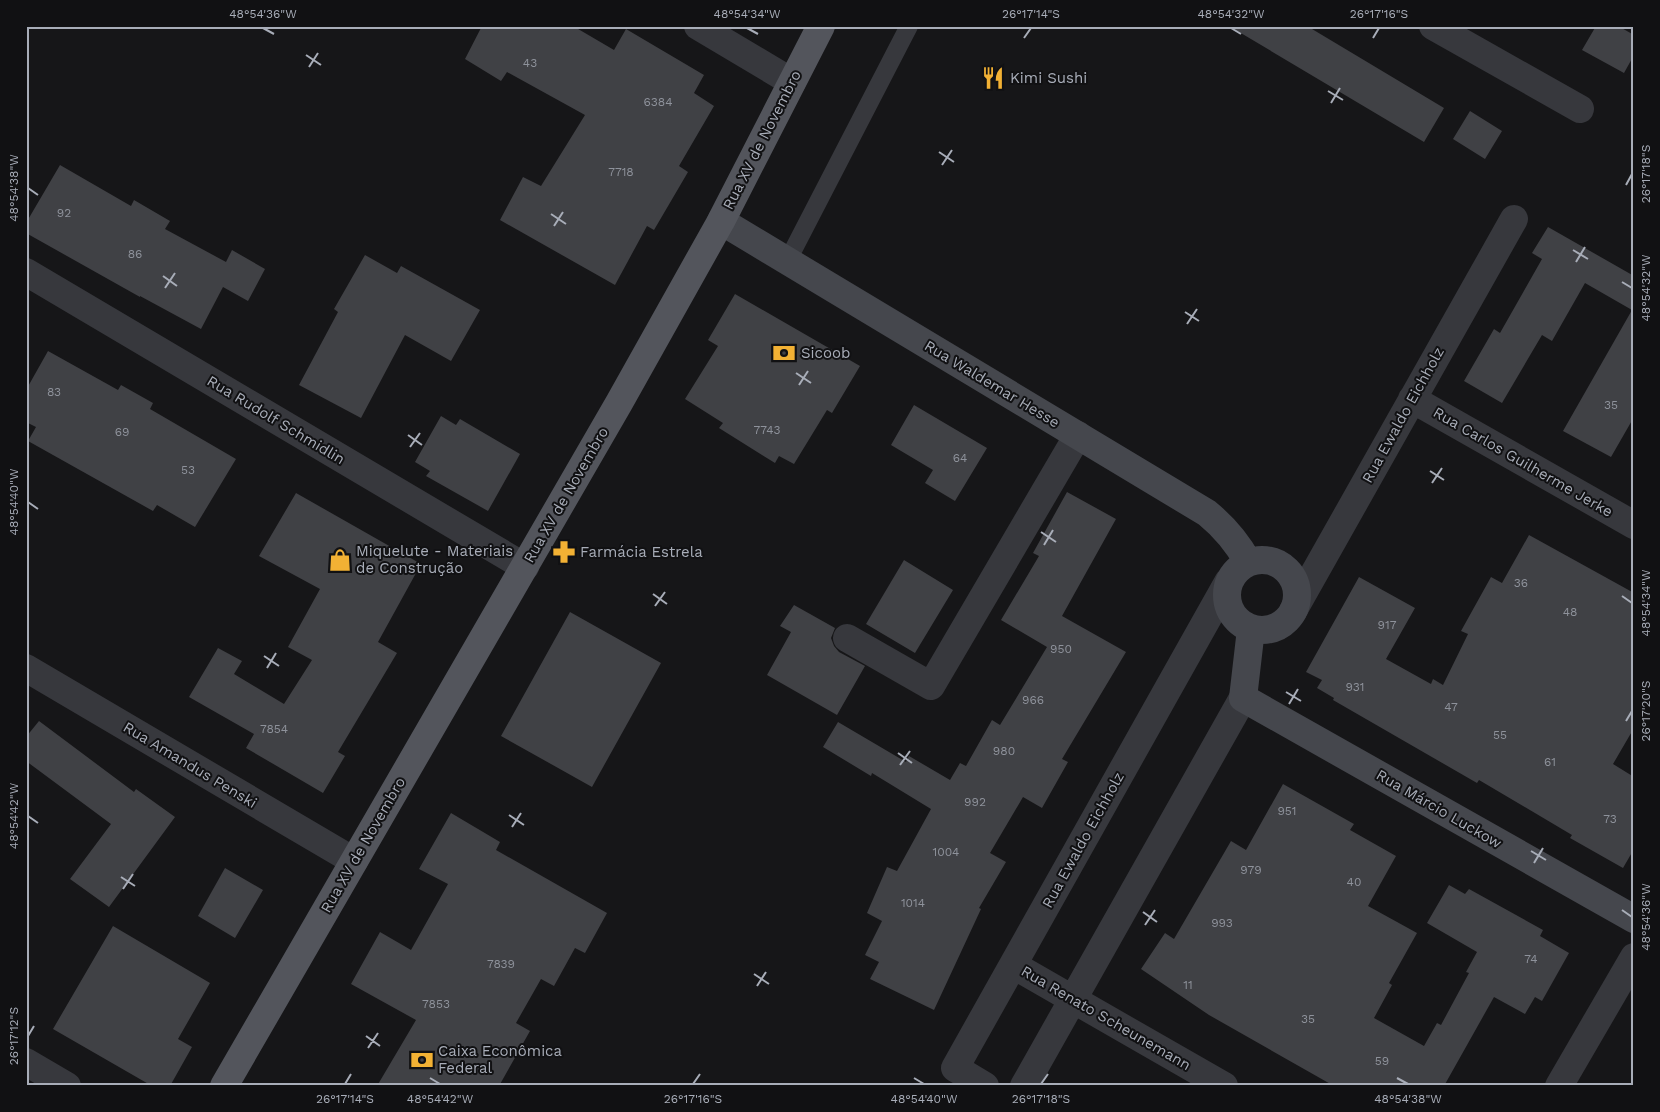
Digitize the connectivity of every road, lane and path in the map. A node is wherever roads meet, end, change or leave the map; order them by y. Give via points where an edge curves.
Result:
1 (698, 26) edge
2 (821, 26) edge
3 (909, 26) edge
4 (1433, 26) edge
5 (792, 82) junction
6 (1580, 109) dead end
7 (1514, 219) dead end
8 (721, 221) junction
9 (788, 260) junction
10 (26, 272) edge
11 (1412, 399) junction
12 (1078, 435) junction
13 (1634, 525) edge
14 (1248, 562) junction
15 (525, 567) junction
16 (1228, 582) junction
17 (1293, 611) junction
18 (1251, 628) junction
19 (847, 638) dead end
20 (26, 668) edge
21 (1243, 698) junction
22 (354, 861) junction
23 (1634, 919) edge
24 (1634, 957) edge
25 (1013, 965) junction
26 (1072, 1000) junction
27 (26, 1062) edge
28 (68, 1086) edge
29 (224, 1086) edge
30 (985, 1086) edge
31 (1024, 1086) edge
32 (1224, 1086) edge
33 (1559, 1086) edge

1 - 5 street
2 - 5 main road, Rua XV de Novembro
3 - 9 lane
4 - 6 street
5 - 8 main road, Rua XV de Novembro
7 - 11 street, Rua Ewaldo Eichholz
8 - 9 street, Rua Waldemar Hesse
8 - 15 main road, Rua XV de Novembro
9 - 12 street, Rua Waldemar Hesse
10 - 15 street, Rua Rudolf Schmidlin
11 - 13 street, Rua Carlos Guilherme Jerke
11 - 17 street, Rua Ewaldo Eichholz
12 - 14 street, Rua Waldemar Hesse via 1207,513 1223,526
12 - 19 street via 931,686
14 - 16 street
14 - 17 street via 1270,560 1288,571 1297,590
15 - 22 main road, Rua XV de Novembro
16 - 18 street via 1226,593 1230,610 1240,623
16 - 25 street, Rua Ewaldo Eichholz
17 - 18 street via 1275,628
18 - 21 street
20 - 22 street, Rua Amandus Penski
21 - 23 street, Rua Márcio Luckow
21 - 26 street
22 - 29 main road, Rua XV de Novembro
24 - 33 street
25 - 26 street, Rua Renato Scheunemann
25 - 30 street, Rua Ewaldo Eichholz via 955,1068
26 - 31 street
26 - 32 street, Rua Renato Scheunemann
27 - 28 street

